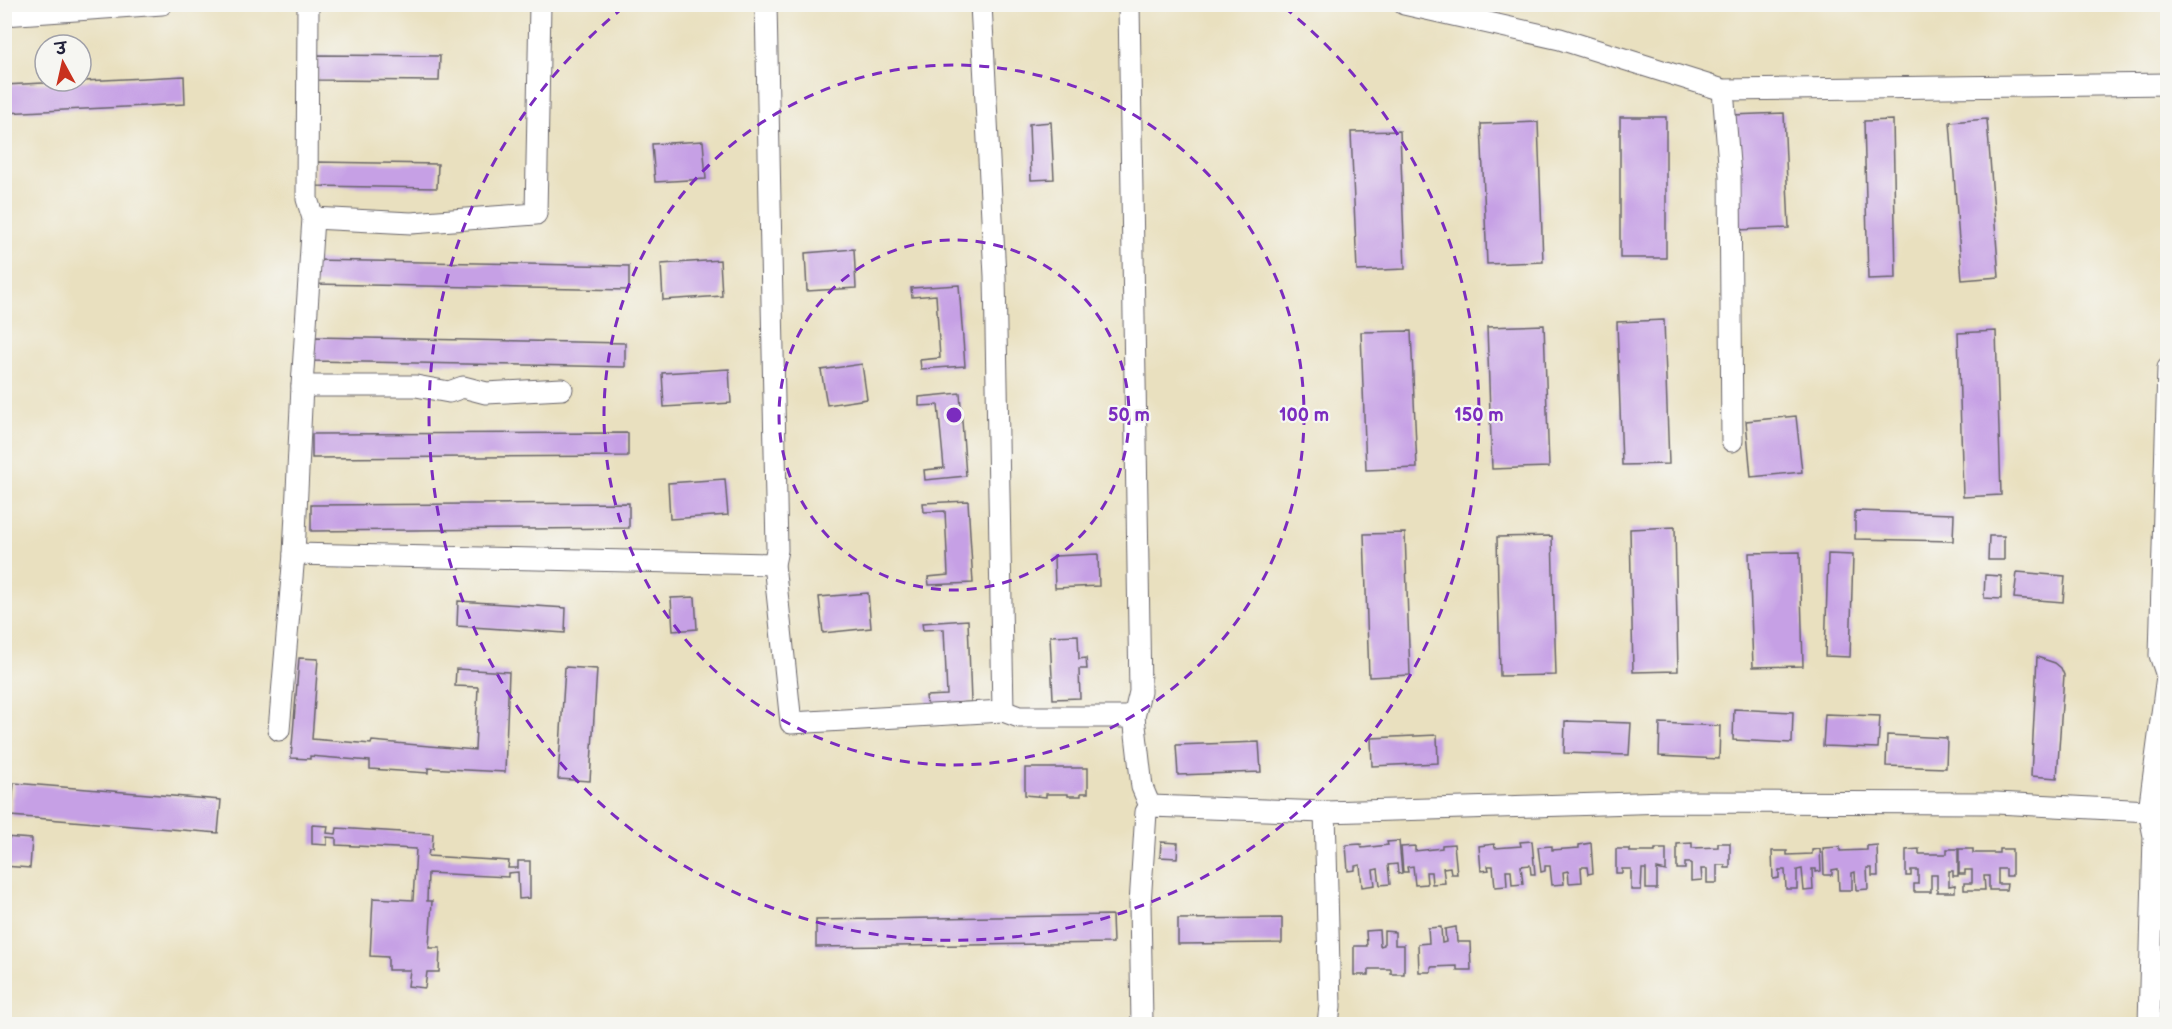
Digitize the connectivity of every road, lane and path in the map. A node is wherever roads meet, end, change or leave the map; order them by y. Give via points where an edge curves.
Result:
1 (162, 4) edge
2 (308, 4) edge
3 (540, 4) edge
4 (766, 4) edge
5 (981, 4) edge
6 (1129, 4) edge
7 (1404, 4) edge
8 (4, 15) edge
9 (2168, 84) edge
10 (1723, 90) junction
11 (313, 218) junction
12 (2168, 369) edge
13 (302, 386) junction
14 (562, 389) dead end
15 (1732, 441) dead end
16 (294, 554) junction
17 (774, 564) junction
18 (2167, 676) edge
19 (1003, 711) junction
20 (1134, 717) junction
21 (279, 730) dead end
22 (1150, 806) junction
23 (2149, 811) junction
24 (1325, 812) junction
25 (1142, 1024) edge
26 (1328, 1024) edge
27 (2149, 1024) edge

1 - 8 street
2 - 11 street via 307,199
3 - 11 street via 536,214 411,223
4 - 17 street via 777,550
5 - 19 street via 995,276
6 - 20 street via 1140,692
7 - 10 street via 1560,39
9 - 10 street
10 - 15 street via 1730,176
11 - 13 street
12 - 18 street via 2160,655
13 - 14 street via 416,386 449,392 463,387 486,393
13 - 16 street
16 - 17 street
16 - 21 street
17 - 19 street via 791,723
18 - 23 street
19 - 20 street via 1019,717
20 - 22 street via 1142,787
22 - 24 street
22 - 25 street via 1146,812 1140,904
23 - 24 street via 1996,803 1668,802
23 - 27 street via 2154,836
24 - 26 street

